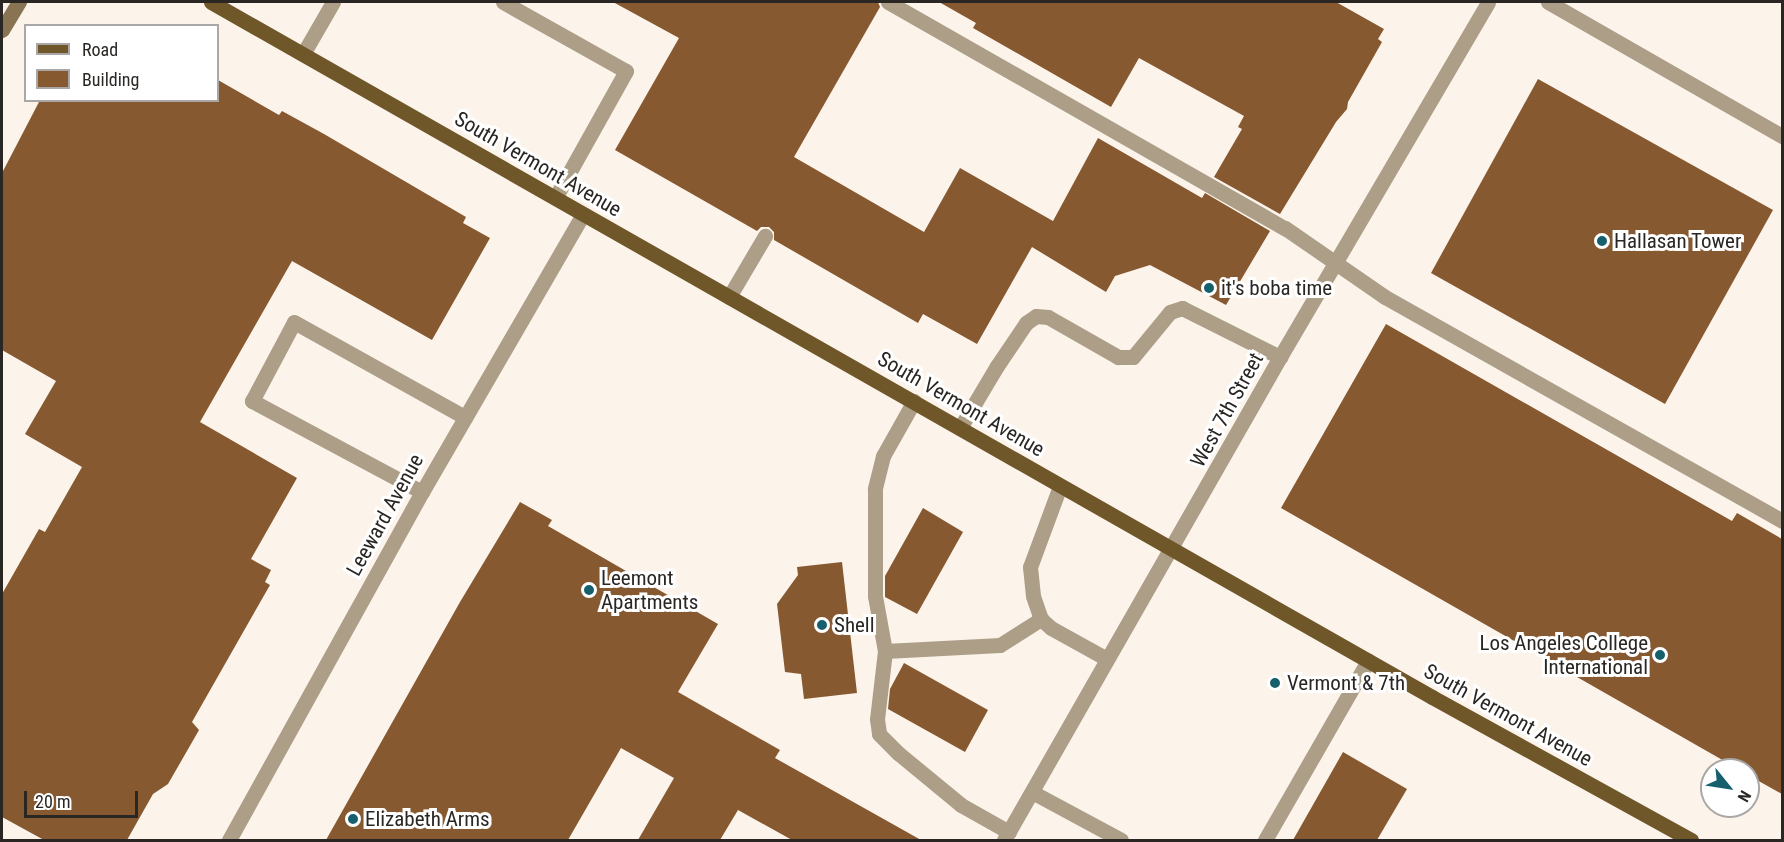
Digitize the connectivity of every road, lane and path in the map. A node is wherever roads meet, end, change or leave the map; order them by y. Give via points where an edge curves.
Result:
1 (19, 2) edge
2 (211, 2) edge
3 (333, 2) edge
4 (503, 2) edge
5 (888, 2) edge
6 (1488, 2) edge
7 (1548, 2) edge
8 (2, 30) edge
9 (303, 54) junction
10 (1782, 136) edge
11 (555, 198) junction
12 (583, 214) junction
13 (765, 236) dead end
14 (1336, 263) junction
15 (729, 297) junction
16 (1280, 357) junction
17 (914, 401) junction
18 (465, 417) junction
19 (960, 428) junction
20 (1060, 486) junction
21 (422, 492) junction
22 (1782, 521) edge
23 (1172, 548) junction
24 (1041, 619) junction
25 (885, 651) junction
26 (1107, 659) junction
27 (1368, 661) junction
28 (1032, 792) junction
29 (1007, 836) edge
30 (229, 840) edge
31 (1121, 840) edge
32 (1265, 840) edge
33 (1691, 840) edge

1 - 8 main road
2 - 9 main road, South Vermont Avenue
3 - 9 street
4 - 11 street via 626,71
5 - 14 street via 1285,228
6 - 14 street, West 7th Street
7 - 10 street
9 - 11 main road, South Vermont Avenue
11 - 12 main road, South Vermont Avenue
12 - 15 main road, South Vermont Avenue
12 - 18 street, Leeward Avenue
13 - 15 street
14 - 16 street, West 7th Street
14 - 22 street via 1385,297
15 - 17 main road, South Vermont Avenue
16 - 19 street via 1182,309 1170,312 1133,357 1118,357 1048,317 1036,316 1026,323
16 - 23 street, West 7th Street
17 - 19 main road, South Vermont Avenue
17 - 25 street via 883,456 876,489 875,596
18 - 21 street, Leeward Avenue
18 - 21 street via 294,322 252,402
19 - 20 main road, South Vermont Avenue
20 - 23 main road, South Vermont Avenue
20 - 24 street via 1030,567 1033,596
21 - 30 street, Leeward Avenue
23 - 26 street, West 7th Street
23 - 27 main road, South Vermont Avenue
24 - 25 street via 1000,645
24 - 26 street via 1059,634
25 - 29 street via 876,719 879,734 962,805
26 - 28 street, West 7th Street
27 - 32 street
27 - 33 main road, South Vermont Avenue
28 - 29 street, West 7th Street
28 - 31 street

